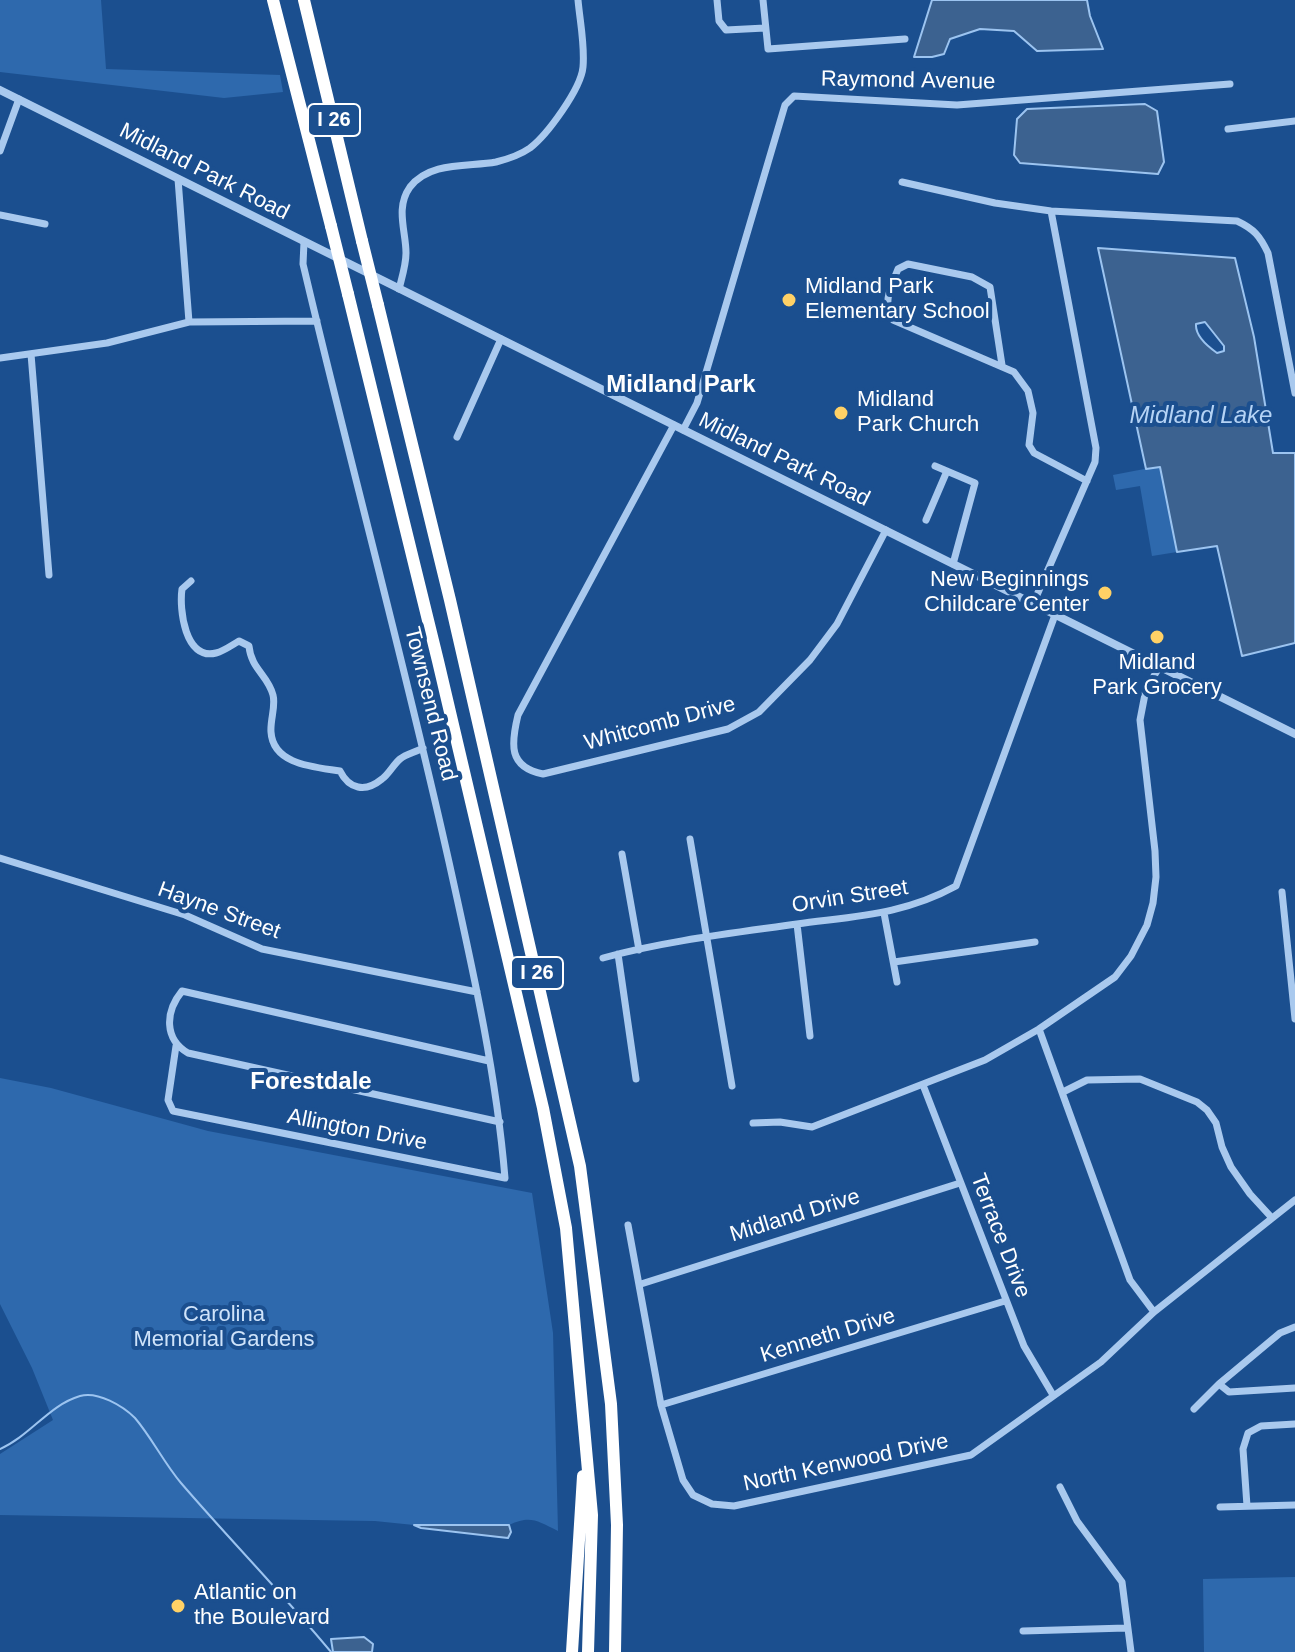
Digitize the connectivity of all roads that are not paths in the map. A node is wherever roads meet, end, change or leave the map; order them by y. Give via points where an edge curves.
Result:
1 (273, 0) edge
2 (304, 0) edge
3 (578, 0) edge
4 (717, 0) edge
5 (763, 0) edge
6 (765, 28) junction
7 (905, 39) dead end
8 (1230, 84) dead end
9 (0, 90) edge
10 (19, 99) junction
11 (1295, 121) edge
12 (1228, 129) dead end
13 (0, 151) edge
14 (178, 179) junction
15 (902, 182) dead end
16 (1051, 211) junction
17 (0, 215) edge
18 (45, 224) dead end
19 (304, 242) junction
20 (399, 289) junction
21 (317, 321) junction
22 (189, 322) junction
23 (501, 339) junction
24 (1295, 339) edge
25 (1285, 341) junction
26 (31, 354) junction
27 (0, 358) edge
28 (1002, 365) junction
29 (1295, 393) edge
30 (674, 425) junction
31 (683, 430) junction
32 (457, 437) dead end
33 (935, 466) dead end
34 (947, 471) junction
35 (1087, 481) junction
36 (926, 520) dead end
37 (886, 530) junction
38 (953, 564) junction
39 (49, 575) dead end
40 (191, 581) dead end
41 (1033, 604) junction
42 (1055, 615) junction
43 (1160, 666) junction
44 (1295, 734) edge
45 (423, 748) junction
46 (690, 839) dead end
47 (622, 854) dead end
48 (0, 858) edge
49 (1282, 892) dead end
50 (884, 913) junction
51 (797, 924) junction
52 (707, 939) junction
53 (1035, 942) dead end
54 (639, 950) junction
55 (618, 954) junction
56 (603, 958) dead end
57 (894, 962) junction
58 (897, 982) dead end
59 (477, 992) junction
60 (1295, 1019) edge
61 (1039, 1029) junction
62 (810, 1036) dead end
63 (176, 1046) junction
64 (489, 1061) junction
65 (636, 1079) dead end
66 (923, 1085) junction
67 (732, 1086) dead end
68 (1063, 1092) junction
69 (500, 1122) junction
70 (753, 1123) dead end
71 (505, 1178) joint
72 (960, 1183) junction
73 (1295, 1200) edge
74 (1272, 1218) junction
75 (628, 1225) dead end
76 (641, 1284) junction
77 (1005, 1301) junction
78 (1154, 1312) junction
79 (1295, 1327) edge
80 (1219, 1384) junction
81 (1295, 1388) edge
82 (1053, 1395) junction
83 (661, 1405) junction
84 (1194, 1409) dead end
85 (585, 1416) junction
86 (1295, 1424) edge
87 (1060, 1487) dead end
88 (1295, 1505) edge
89 (1247, 1506) junction
90 (1220, 1507) dead end
91 (1126, 1628) junction
92 (1023, 1631) dead end
93 (572, 1652) edge
94 (588, 1652) edge
95 (615, 1652) edge
96 (1131, 1652) edge

1 - 85 highway, I 26, bridge via 435,645 543,1108 566,1228
2 - 95 highway, I 26, bridge via 580,1166 611,1404 617,1525
3 - 20 street via 583,70 563,108 532,147 516,156 456,165 423,177 410,188 403,207 406,252
4 - 6 street via 719,21 726,30
5 - 6 street
6 - 7 street via 768,49
8 - 31 street, Raymond Avenue via 957,105 794,96 785,105 697,403
9 - 10 street, Midland Park Road
10 - 13 street
10 - 14 street, Midland Park Road
11 - 12 street
14 - 19 street, Midland Park Road
14 - 22 street
15 - 16 street
16 - 25 street via 1237,221 1252,228 1268,253
16 - 35 street via 1096,448
17 - 18 street
19 - 20 street, Midland Park Road
19 - 21 street, Townsend Road via 303,264
20 - 23 street, Midland Park Road
21 - 22 street
21 - 45 street, Townsend Road
22 - 26 street via 107,343
23 - 30 street, Midland Park Road
23 - 32 street
24 - 25 street
25 - 29 street
26 - 27 street
26 - 39 street
28 - 28 street via 893,320 886,299 898,269 908,264 972,277 990,287
28 - 35 street via 1028,391 1033,413 1029,445 1034,453
30 - 31 street, Midland Park Road
30 - 37 street, Whitcomb Drive via 518,715 514,751 528,771 543,774 742,723 759,712 837,624
31 - 37 street, Midland Park Road
33 - 34 street
34 - 36 street
34 - 38 street via 975,483
35 - 41 street
37 - 38 street, Midland Park Road
38 - 41 street, Midland Park Road
40 - 45 street via 182,589 179,605 190,639 201,652 215,654 239,641 249,646 250,660 274,697 270,730 284,755 317,770 340,771 352,787 368,787 400,759
41 - 42 street, Midland Park Road
42 - 43 street, Midland Park Road
42 - 50 street, Orvin Street via 956,886 927,902
43 - 44 street, Midland Park Road
43 - 61 street via 1146,689 1140,720 1156,877 1147,925 1115,977
45 - 59 street, Townsend Road
46 - 52 street
47 - 54 street
48 - 59 street, Hayne Street via 185,915 262,949
49 - 60 street
50 - 51 street, Orvin Street
50 - 57 street
51 - 52 street, Orvin Street
51 - 62 street
52 - 54 street, Orvin Street
52 - 67 street
53 - 57 street
54 - 55 street, Orvin Street
55 - 56 street, Orvin Street
55 - 65 street
57 - 58 street
59 - 64 street, Townsend Road
61 - 66 street via 985,1060
61 - 68 street
63 - 64 street via 170,1022 182,991
63 - 69 street via 188,1053
63 - 71 street, Allington Drive via 168,1100 173,1111
64 - 69 street, Townsend Road
66 - 70 street via 812,1127
66 - 72 street, Terrace Drive
68 - 74 street via 1087,1080 1140,1079 1197,1102 1216,1123 1231,1167
68 - 78 street via 1130,1280
69 - 71 street, Townsend Road
72 - 76 street, Midland Drive
72 - 77 street, Terrace Drive
73 - 74 street, North Kenwood Drive
74 - 78 street, North Kenwood Drive
75 - 76 street, North Kenwood Drive
76 - 83 street, North Kenwood Drive
77 - 82 street, Terrace Drive
77 - 83 street, Kenneth Drive
78 - 82 street, North Kenwood Drive via 1101,1362
79 - 80 street via 1280,1333
80 - 81 street via 1229,1392
80 - 84 street
82 - 83 street, North Kenwood Drive via 971,1455 734,1506 693,1495 683,1480
85 - 93 highway
85 - 94 highway, I 26 via 592,1515
86 - 89 street via 1261,1426 1248,1433 1243,1449
87 - 91 street via 1077,1521 1122,1582
88 - 89 street
89 - 90 street
91 - 92 street
91 - 96 street

